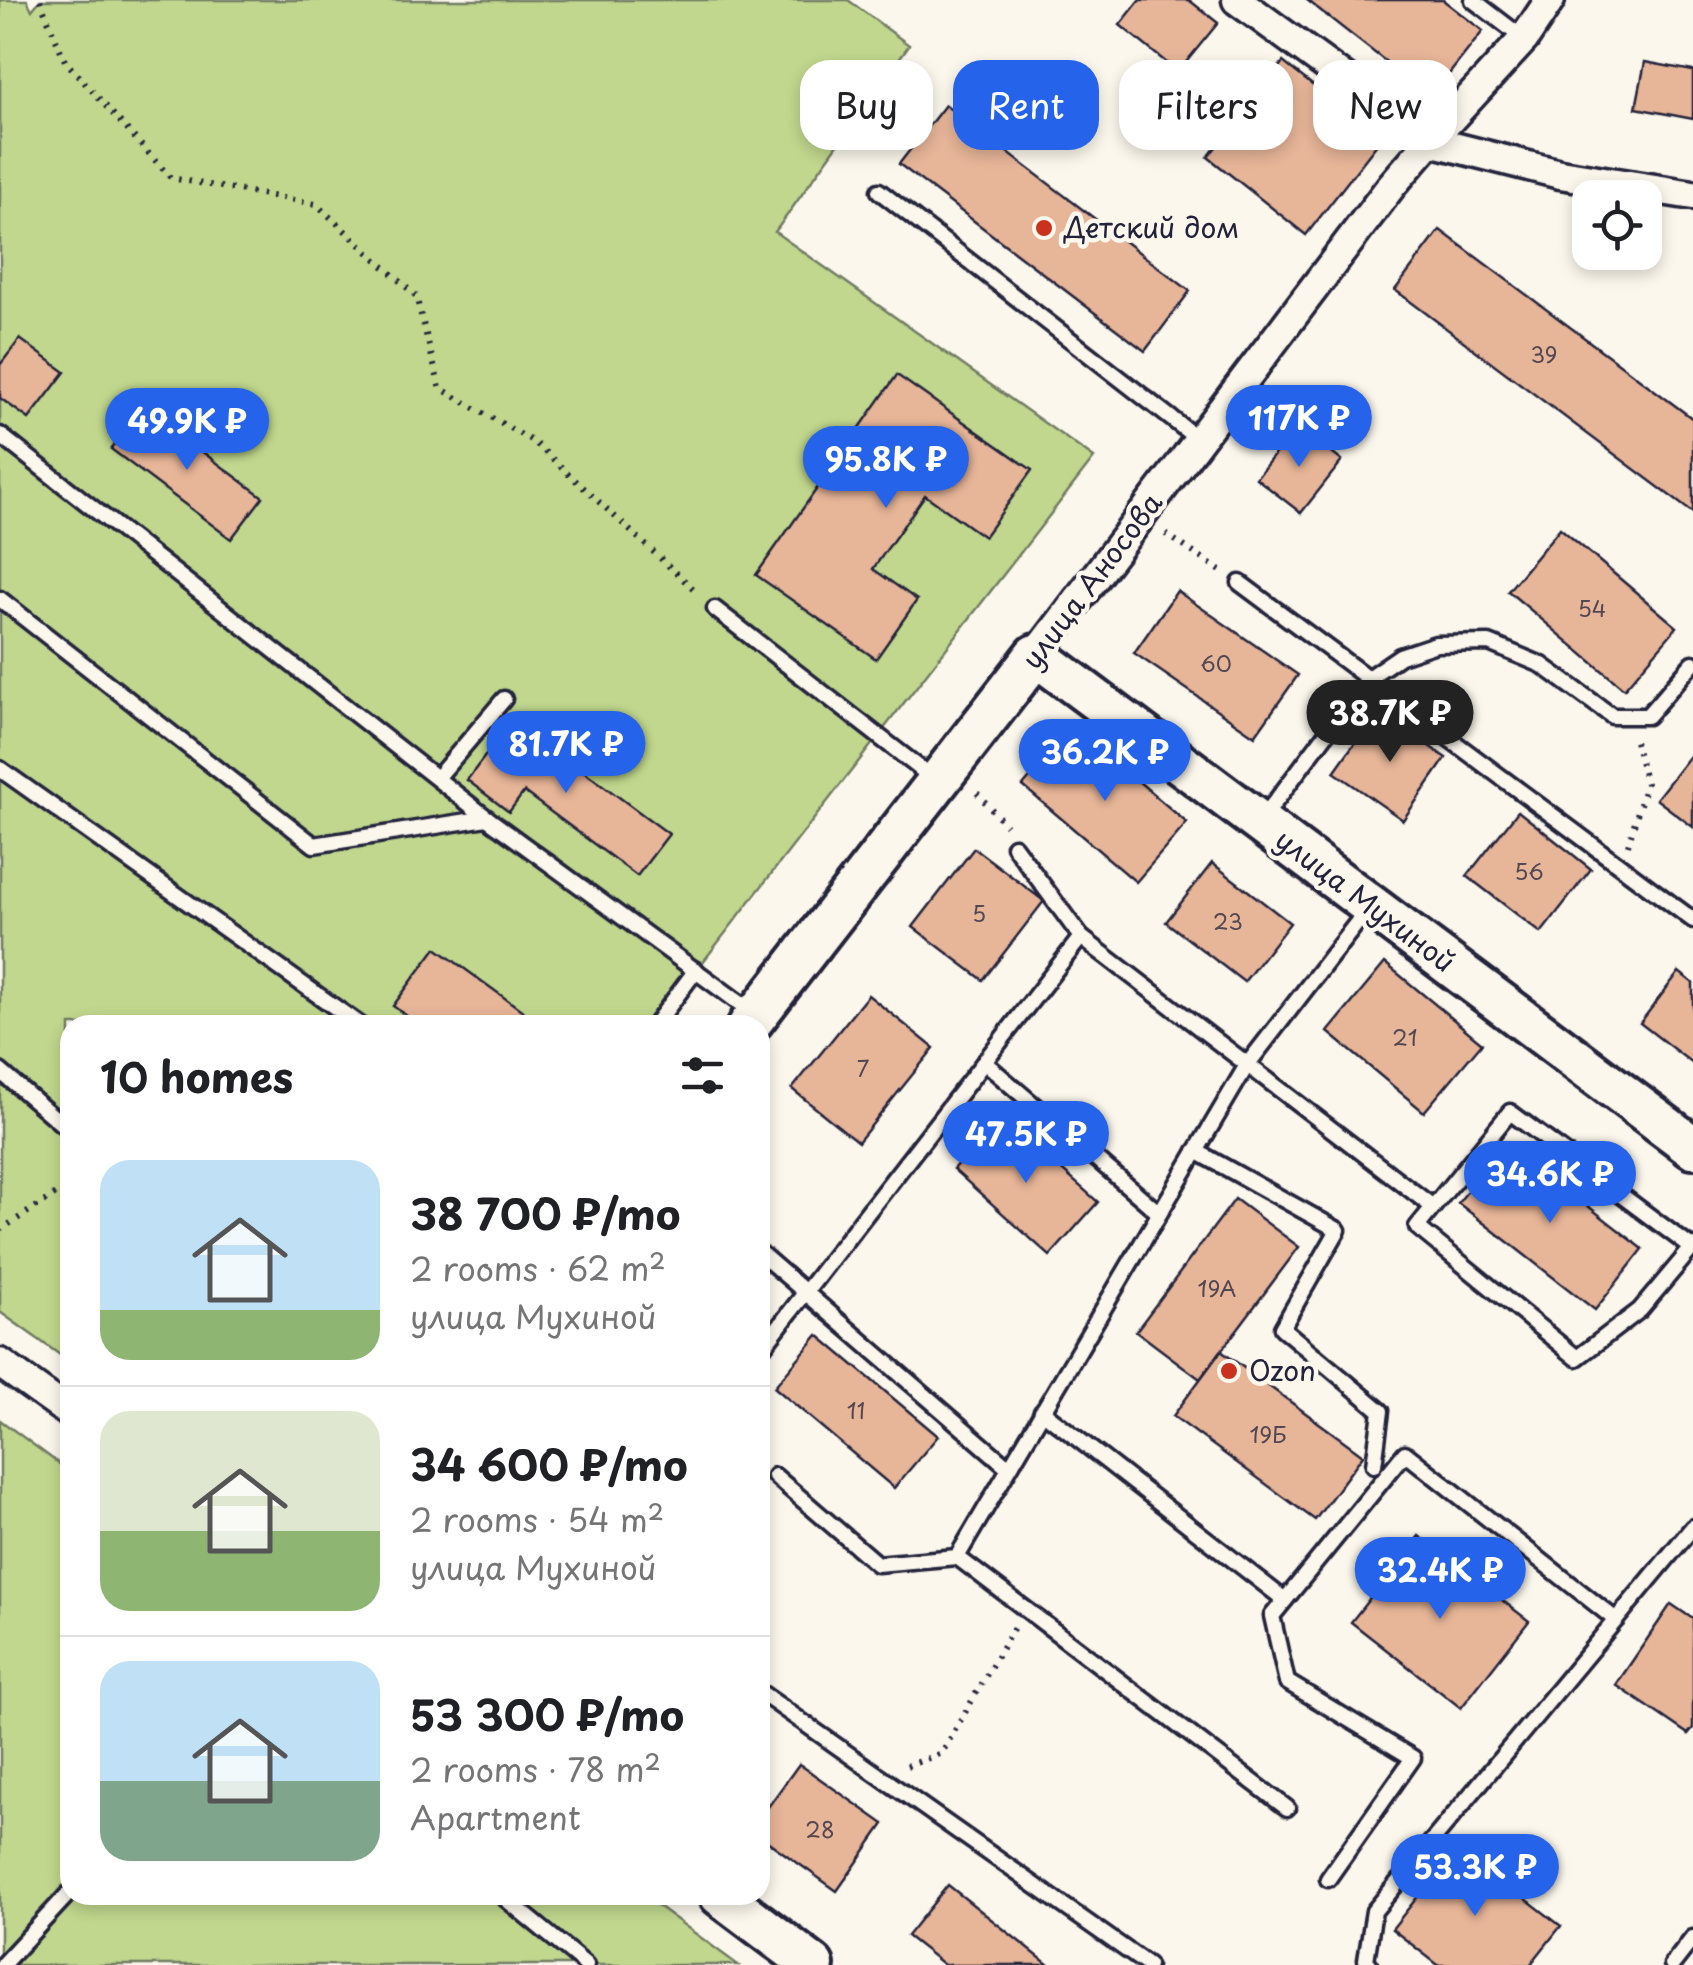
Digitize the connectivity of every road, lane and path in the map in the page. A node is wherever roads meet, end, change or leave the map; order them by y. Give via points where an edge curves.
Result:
1 (40, 0) edge
2 (1237, 0) edge
3 (1473, 0) edge
4 (1550, 0) edge
5 (1524, 39) junction
6 (1320, 60) edge
7 (1457, 111) edge
8 (1457, 147) edge
9 (1422, 150) edge
10 (879, 191) dead end
11 (1693, 195) edge
12 (0, 435) edge
13 (1199, 440) junction
14 (1140, 517) junction
15 (1240, 583) joint
16 (0, 599) edge
17 (715, 609) joint
18 (1036, 655) junction
19 (1693, 663) edge
20 (1368, 678) junction
21 (504, 699) dead end
22 (1628, 716) junction
23 (0, 769) edge
24 (437, 778) junction
25 (944, 788) junction
26 (487, 818) junction
27 (1260, 822) junction
28 (1014, 846) dead end
29 (1622, 867) junction
30 (1370, 906) junction
31 (1693, 920) edge
32 (1081, 937) junction
33 (696, 970) junction
34 (346, 1015) edge
35 (662, 1015) edge
36 (746, 1015) edge
37 (756, 1015) edge
38 (984, 1062) junction
39 (1247, 1064) junction
40 (0, 1071) edge
41 (60, 1122) edge
42 (1693, 1147) edge
43 (1196, 1151) junction
44 (60, 1191) edge
45 (1433, 1208) junction
46 (1159, 1213) junction
47 (0, 1230) edge
48 (1692, 1247) edge
49 (770, 1261) edge
50 (806, 1292) junction
51 (770, 1338) edge
52 (0, 1363) edge
53 (60, 1407) edge
54 (1042, 1411) junction
55 (1374, 1466) dead end
56 (1009, 1468) junction
57 (775, 1476) dead end
58 (1693, 1527) edge
59 (1687, 1547) edge
60 (957, 1556) junction
61 (1285, 1600) junction
62 (1025, 1608) junction
63 (1616, 1620) junction
64 (770, 1699) edge
65 (880, 1776) junction
66 (1287, 1808) dead end
67 (1328, 1879) dead end
68 (60, 1903) edge
69 (513, 1905) edge
70 (733, 1905) edge
71 (1693, 1938) edge
72 (1370, 1963) edge
73 (2, 1965) edge
74 (586, 1965) edge
75 (813, 1965) edge
76 (1148, 1965) edge
77 (1672, 1965) edge

1 - 17 path via 65,61 172,178 316,204 416,296 440,388 534,442
2 - 6 street
3 - 5 lane
4 - 5 street, улица Аносова
5 - 7 street, улица Аносова
8 - 11 street via 1560,174
9 - 13 street, улица Аносова
10 - 13 lane
12 - 24 lane
13 - 14 street, улица Аносова
14 - 15 path
14 - 18 street, улица Аносова
15 - 20 lane
16 - 26 lane via 314,845
17 - 25 lane
18 - 25 street, улица Аносова
18 - 27 street, улица Мухиной
19 - 22 lane via 1647,716
20 - 22 lane via 1400,656 1436,644 1490,643 1542,665 1612,716
20 - 27 lane
20 - 29 lane
21 - 24 lane
22 - 29 path via 1646,784
23 - 34 lane
24 - 26 lane
25 - 37 street, улица Аносова
26 - 33 lane
27 - 30 street, улица Мухиной
28 - 32 lane
29 - 31 lane
30 - 39 lane
30 - 42 street, улица Мухиной
32 - 38 lane
32 - 39 lane
33 - 35 lane
33 - 36 lane
38 - 46 lane
38 - 50 lane
39 - 43 lane
39 - 45 lane
40 - 41 lane
43 - 46 lane
43 - 55 lane via 1338,1230 1282,1328 1381,1411
44 - 47 path
45 - 48 lane via 1510,1112
45 - 48 lane via 1416,1227 1577,1358 1640,1310
46 - 54 lane
49 - 50 lane
50 - 51 lane
50 - 56 lane
52 - 53 street
54 - 56 lane
54 - 61 lane
56 - 60 lane
57 - 60 lane via 876,1564
58 - 59 lane
59 - 63 lane
60 - 62 lane
61 - 63 lane via 1406,1453
61 - 67 lane via 1272,1616 1287,1682 1414,1758
62 - 65 path via 942,1753
62 - 66 lane
63 - 72 lane via 1374,1911
64 - 65 lane
65 - 76 lane
68 - 73 lane
69 - 74 lane
70 - 75 street
71 - 77 lane

